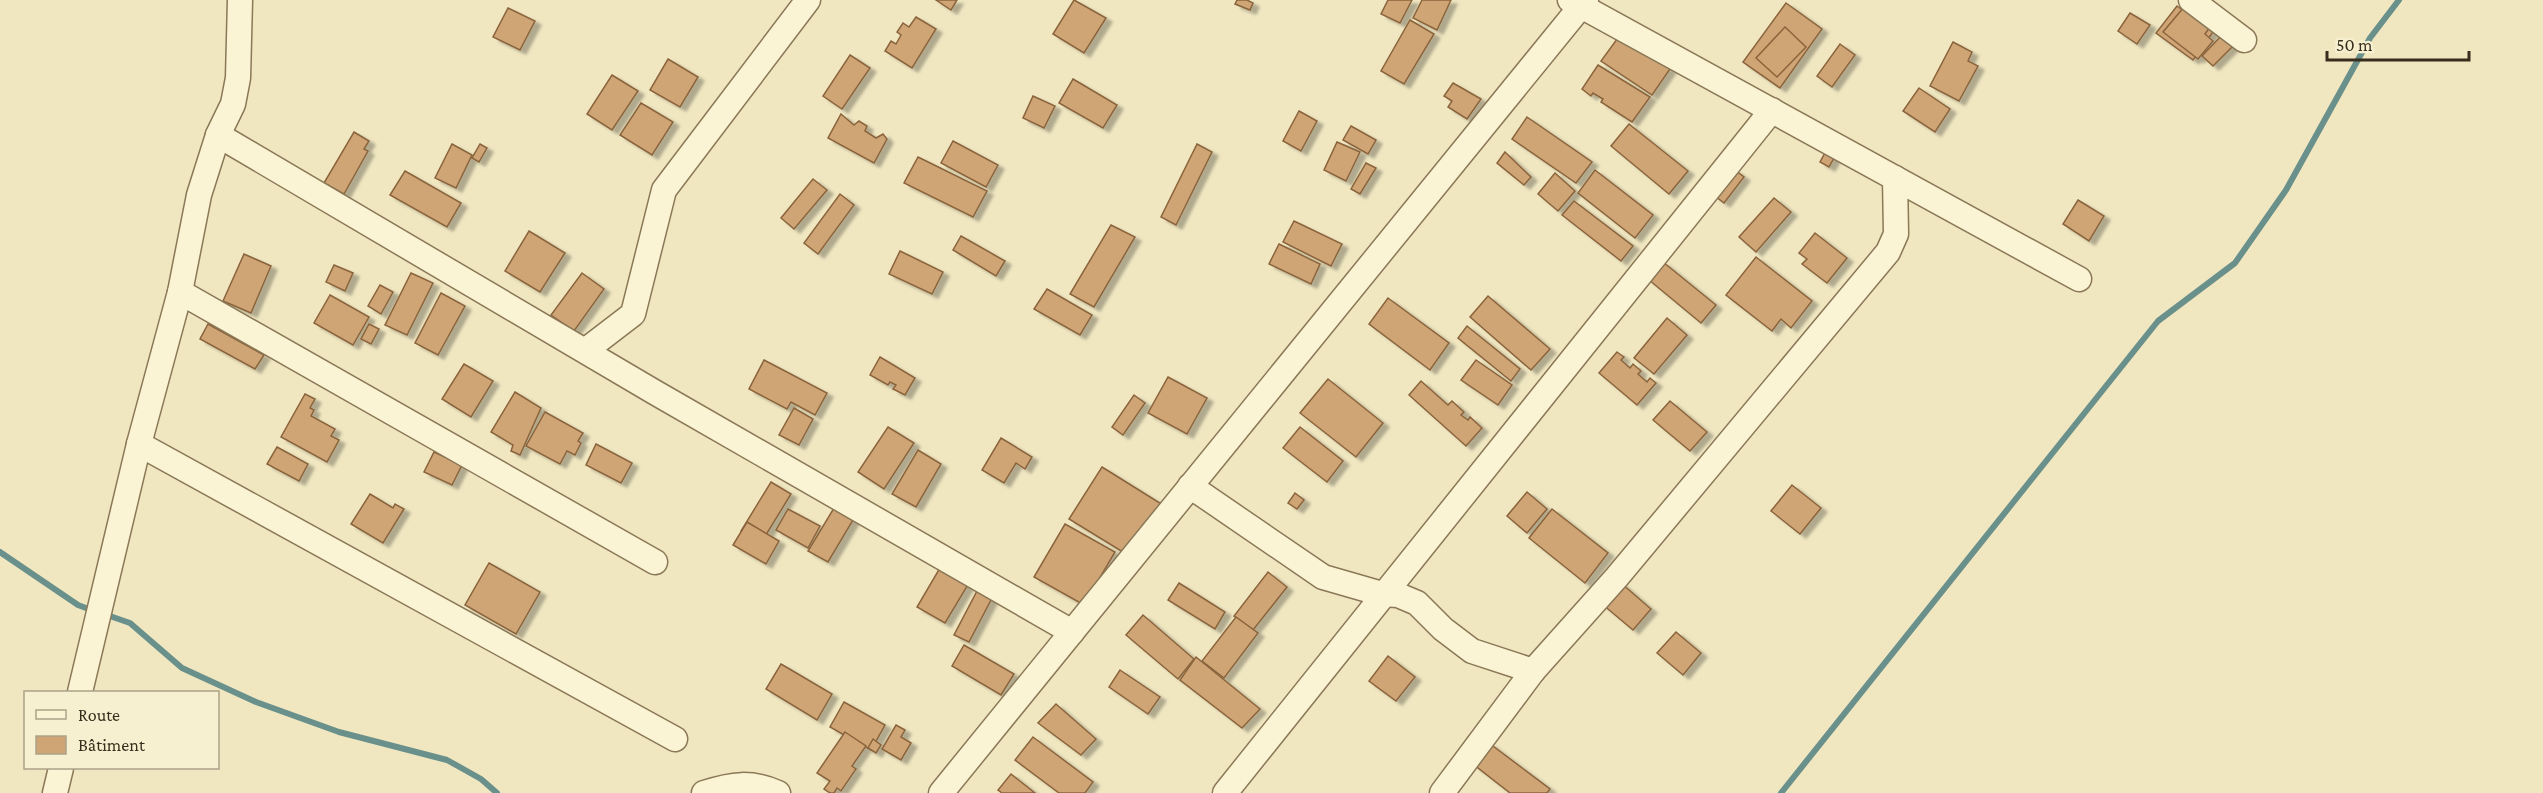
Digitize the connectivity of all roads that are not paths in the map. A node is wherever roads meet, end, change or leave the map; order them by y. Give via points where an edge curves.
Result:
1 (240, 0) edge
2 (808, 0) edge
3 (2191, 0) edge
4 (1579, 2) edge
5 (2244, 40) dead end
6 (1772, 110) junction
7 (218, 135) junction
8 (1895, 178) junction
9 (2079, 279) dead end
10 (180, 292) junction
11 (585, 350) junction
12 (139, 444) junction
13 (1191, 486) junction
14 (656, 562) dead end
15 (1382, 594) junction
16 (1072, 632) junction
17 (1533, 671) junction
18 (80, 691) edge
19 (675, 740) dead end
20 (61, 769) edge
21 (55, 793) edge
22 (704, 793) edge
23 (778, 793) edge
24 (941, 793) edge
25 (1225, 793) edge
26 (1442, 793) edge

1 - 7 street via 238,78 233,104
2 - 11 street via 664,190 633,314
3 - 5 street
4 - 6 street
4 - 13 street
6 - 8 street
6 - 15 street
7 - 10 street via 199,195
7 - 11 street
8 - 9 street
8 - 17 street via 1896,234 1888,252 1617,577
10 - 12 street
10 - 14 street
11 - 16 street
12 - 18 street
12 - 19 street
13 - 15 street via 1323,577
13 - 16 street
15 - 17 street via 1398,595 1417,603 1472,651
15 - 25 street
16 - 24 street
17 - 26 street
20 - 21 street
22 - 23 street via 758,784

